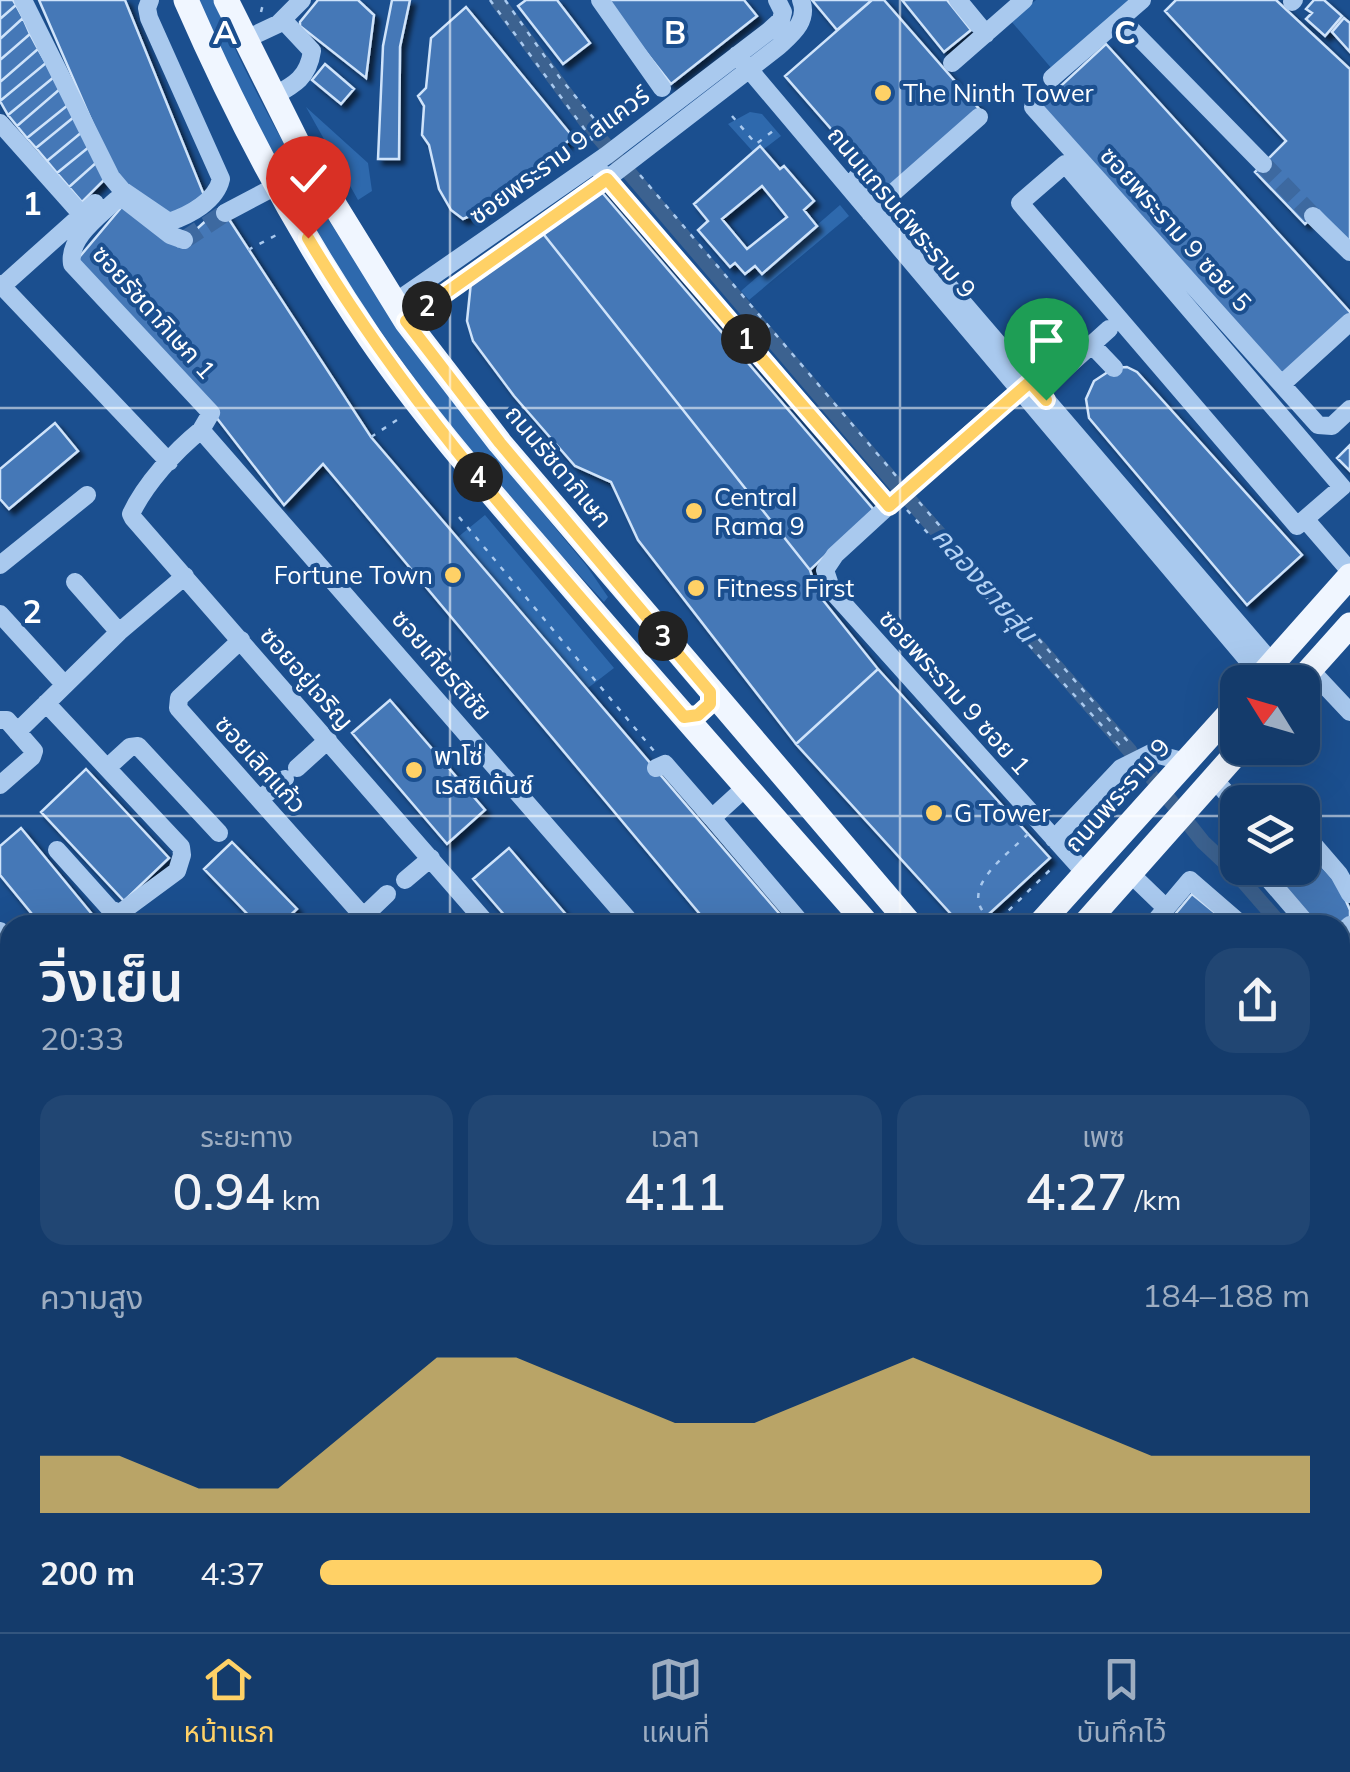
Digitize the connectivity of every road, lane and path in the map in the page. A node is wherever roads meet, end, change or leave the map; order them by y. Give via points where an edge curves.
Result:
1 (23, 0) edge
2 (150, 0) edge
3 (186, 0) edge
4 (226, 0) edge
5 (264, 0) edge
6 (302, 0) edge
7 (490, 0) edge
8 (504, 0) edge
9 (600, 0) edge
10 (778, 0) edge
11 (801, 0) edge
12 (958, 0) edge
13 (1024, 0) edge
14 (1142, 0) edge
15 (259, 18) dead end
16 (1121, 19) junction
17 (282, 20) junction
18 (986, 34) junction
19 (244, 40) junction
20 (748, 59) junction
21 (952, 64) dead end
22 (1052, 78) dead end
23 (662, 88) dead end
24 (272, 98) junction
25 (1033, 107) dead end
26 (732, 116) dead end
27 (979, 117) dead end
28 (0, 123) edge
29 (777, 128) dead end
30 (613, 160) junction
31 (1262, 164) tunnel mouth
32 (278, 185) junction
33 (875, 210) junction
34 (225, 213) tunnel mouth
35 (1313, 216) tunnel mouth
36 (282, 232) dead end
37 (184, 240) dead end
38 (248, 250) dead end
39 (1350, 252) edge
40 (454, 261) junction
41 (466, 278) junction
42 (1, 286) edge
43 (400, 312) junction
44 (1350, 322) edge
45 (1109, 329) dead end
46 (1092, 345) junction
47 (1114, 368) dead end
48 (1282, 384) junction
49 (1030, 388) junction
50 (1350, 409) edge
51 (402, 417) dead end
52 (202, 430) junction
53 (372, 437) dead end
54 (169, 462) junction
55 (903, 492) junction
56 (86, 495) dead end
57 (459, 517) dead end
58 (1305, 519) junction
59 (0, 565) edge
60 (1350, 574) edge
61 (184, 576) junction
62 (76, 582) dead end
63 (1350, 597) edge
64 (0, 614) edge
65 (545, 624) junction
66 (1350, 625) edge
67 (536, 628) dead end
68 (119, 632) junction
69 (241, 640) junction
70 (1350, 640) edge
71 (1257, 665) edge
72 (1275, 665) edge
73 (1278, 665) edge
74 (1320, 666) edge
75 (1320, 671) edge
76 (64, 684) junction
77 (710, 692) junction
78 (1320, 694) edge
79 (46, 703) junction
80 (1350, 712) edge
81 (684, 717) junction
82 (0, 720) edge
83 (1220, 725) edge
84 (18, 732) junction
85 (640, 734) junction
86 (631, 738) dead end
87 (328, 740) junction
88 (1220, 744) edge
89 (1147, 755) junction
90 (1227, 765) edge
91 (661, 766) joint
92 (107, 768) junction
93 (1182, 768) junction
94 (0, 785) edge
95 (746, 787) junction
96 (260, 799) junction
97 (1220, 800) edge
98 (712, 818) junction
99 (219, 833) dead end
100 (1029, 833) dead end
101 (57, 850) dead end
102 (1059, 852) junction
103 (1320, 852) edge
104 (430, 858) junction
105 (1086, 874) junction
106 (406, 880) dead end
107 (1137, 880) junction
108 (1273, 885) edge
109 (387, 894) dead end
110 (1350, 894) edge
111 (1166, 908) junction
112 (117, 915) edge
113 (127, 915) edge
114 (363, 915) edge
115 (372, 915) edge
116 (479, 915) edge
117 (624, 915) edge
118 (794, 915) edge
119 (859, 915) edge
120 (902, 915) edge
121 (985, 915) edge
122 (1004, 915) edge
123 (1048, 915) edge
124 (1068, 915) edge
125 (1093, 915) edge
126 (1107, 915) edge
127 (1160, 915) edge
128 (1230, 915) edge
129 (1299, 915) edge

1 - 2 street via 112,177 169,222 207,201 221,179 149,18
3 - 32 main road
4 - 19 main road, ถนนรัชดาภิเษก
5 - 15 path
6 - 17 street
7 - 30 path
8 - 30 path
9 - 23 street
10 - 20 street, ซอยพระราม 9 สแควร์ via 780,20
11 - 20 street, ซอยพระราม 9 สแควร์ via 797,29
12 - 18 street
13 - 18 street
14 - 16 street
16 - 22 street
16 - 31 street
17 - 19 street
17 - 24 street via 312,51 300,81
18 - 21 street
19 - 24 main road, ถนนรัชดาภิเษก
20 - 30 street, ซอยพระราม 9 สแควร์
20 - 33 street, ถนนแกรนด์พระราม 9
24 - 43 main road, ถนนรัชดาภิเษก
25 - 48 street, ซอยพระราม 9 ซอย 5
26 - 29 path via 756,144
27 - 33 street
28 - 42 street via 88,209
30 - 40 street, ซอยพระราม 9 สแควร์
30 - 41 street, ซอยพระราม 9 สแควร์
30 - 55 street
30 - 55 path via 650,190
32 - 34 street
32 - 81 main road via 408,391
33 - 49 street, ถนนแกรนด์พระราม 9
35 - 39 street
36 - 38 path
37 - 52 street, ซอยรัชดาภิเษก 1 via 126,200 116,200 75,241 71,255 72,264 211,413
40 - 41 street
40 - 43 street, ซอยพระราม 9 สแควร์
41 - 43 street, ซอยพระราม 9 สแควร์
42 - 54 street
43 - 77 main road, ถนนรัชดาภิเษก via 500,443
44 - 48 street
45 - 46 street
46 - 47 street
46 - 49 street
48 - 50 street, ซอยพระราม 9 ซอย 5 via 1318,425 1332,426
49 - 55 street
49 - 71 street, ถนนแกรนด์พระราม 9
51 - 53 path
52 - 54 street
52 - 117 street, ซอยเกียรติชัย
54 - 61 street, ซอยอยู่เจริญ via 131,514
55 - 89 path
55 - 102 street, ซอยพระราม 9 ซอย 1 via 835,555 825,570 832,591
56 - 59 street
57 - 65 path
58 - 58 street via 1296,526 1020,203 1065,164 1342,486
58 - 60 street
60 - 72 main road
61 - 68 street
61 - 69 street, ซอยอยู่เจริญ
62 - 68 street
63 - 73 main road
64 - 76 street
65 - 67 path
65 - 85 path
66 - 74 main road
68 - 76 street
69 - 87 street, ซอยอยู่เจริญ
69 - 96 street, ซอยเลิศแก้ว via 176,703
70 - 75 main road
76 - 79 street
77 - 81 main road via 710,704
77 - 120 main road, ถนนรัชดาภิเษก
78 - 80 street
79 - 84 street
79 - 92 street
81 - 95 main road
82 - 84 street
83 - 93 main road, ถนนพระราม 9
84 - 94 street via 34,754
85 - 86 path
85 - 91 path
87 - 96 street
87 - 104 street, ซอยอยู่เจริญ
88 - 124 main road, ถนนพระราม 9
89 - 93 street
89 - 102 street via 1120,768
90 - 125 main road
91 - 98 street
92 - 99 street via 138,746
92 - 113 street via 181,846 177,871
93 - 105 main road, ถนนพระราม 9
95 - 98 street
95 - 119 main road
96 - 114 street, ซอยเลิศแก้ว
97 - 107 main road via 1202,808
98 - 118 street
100 - 121 path via 979,886 977,903
101 - 112 street
102 - 105 street, ซอยพระราม 9 ซอย 1
102 - 122 path
103 - 110 street
104 - 106 street
104 - 116 street, ซอยอยู่เจริญ
105 - 123 main road, ถนนพระราม 9
107 - 111 street
107 - 126 main road
108 - 129 street
109 - 115 street
111 - 127 street
111 - 128 street via 1190,880

